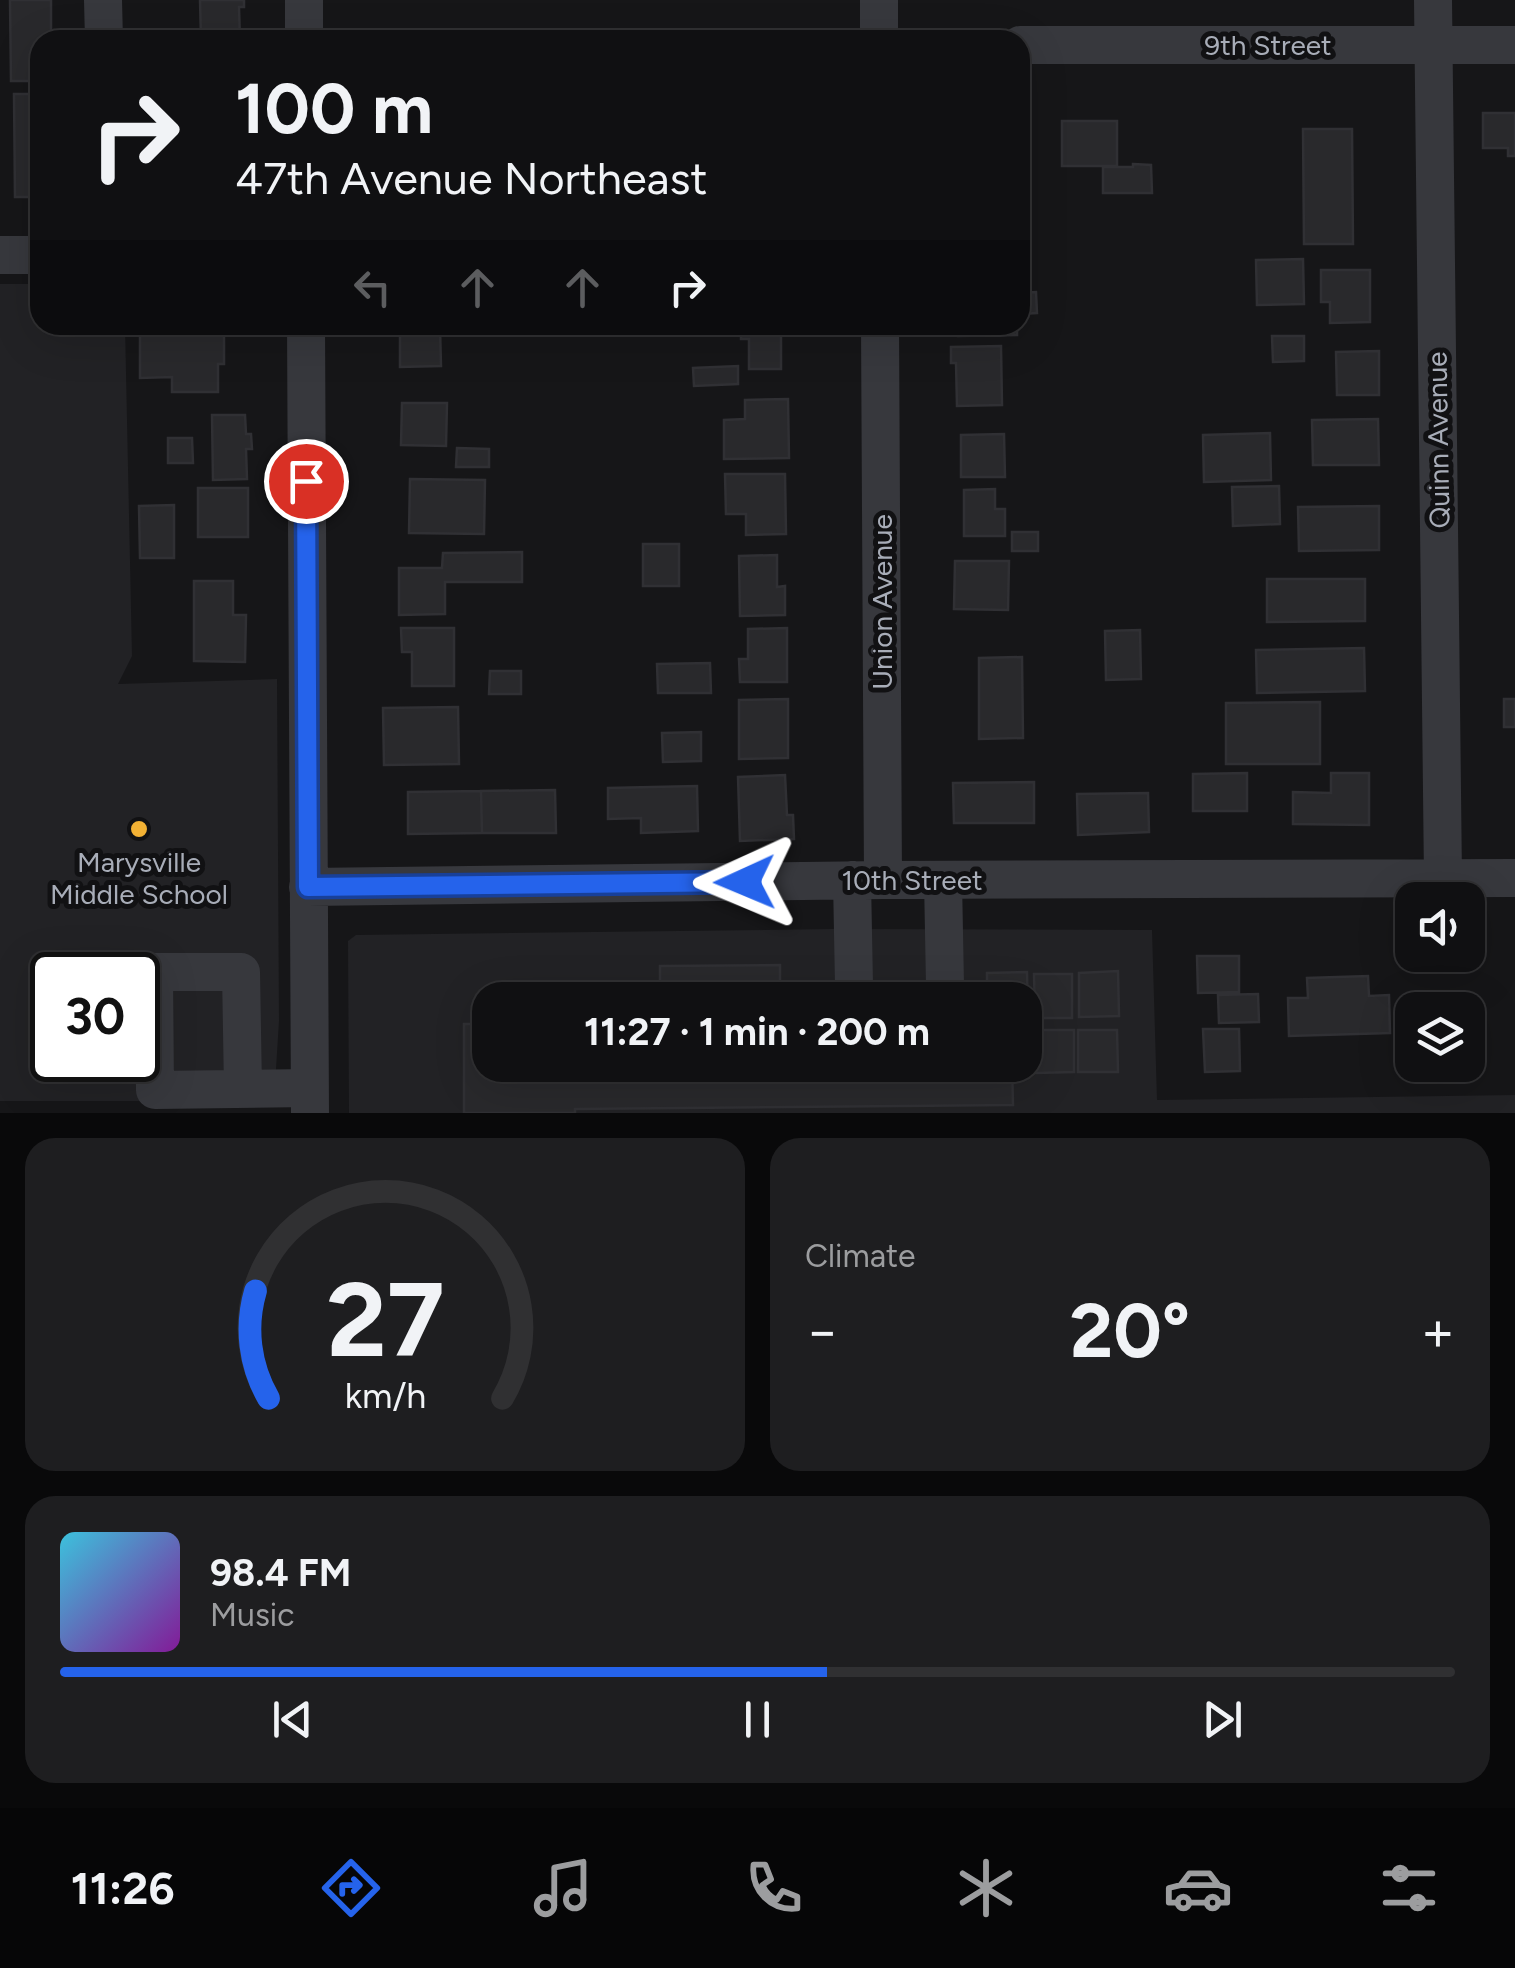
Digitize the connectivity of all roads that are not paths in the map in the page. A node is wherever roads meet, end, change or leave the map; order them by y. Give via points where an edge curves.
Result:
1 (102, 0) edge
2 (304, 0) edge
3 (879, 0) edge
4 (1433, 0) edge
5 (104, 30) edge
6 (304, 30) edge
7 (879, 30) edge
8 (1030, 45) edge
9 (1515, 45) edge
10 (1432, 46) junction
11 (0, 255) edge
12 (30, 255) edge
13 (306, 335) edge
14 (880, 335) edge
15 (1515, 878) edge
16 (868, 880) junction
17 (944, 880) junction
18 (1444, 880) junction
19 (308, 887) junction
20 (854, 982) edge
21 (945, 982) edge
22 (243, 1089) dead end
23 (310, 1100) edge

1 - 5 street
2 - 6 street
3 - 7 street
4 - 10 street, Quinn Avenue
8 - 10 street, 9th Street
9 - 10 street, 9th Street
10 - 18 street, Quinn Avenue
11 - 12 street
13 - 19 street
14 - 16 street, Union Avenue
15 - 18 street, 10th Street
16 - 17 street, 10th Street
16 - 19 street, 10th Street
16 - 20 street, Union Avenue
17 - 18 street, 10th Street
17 - 21 street
19 - 23 street
22 - 23 street

